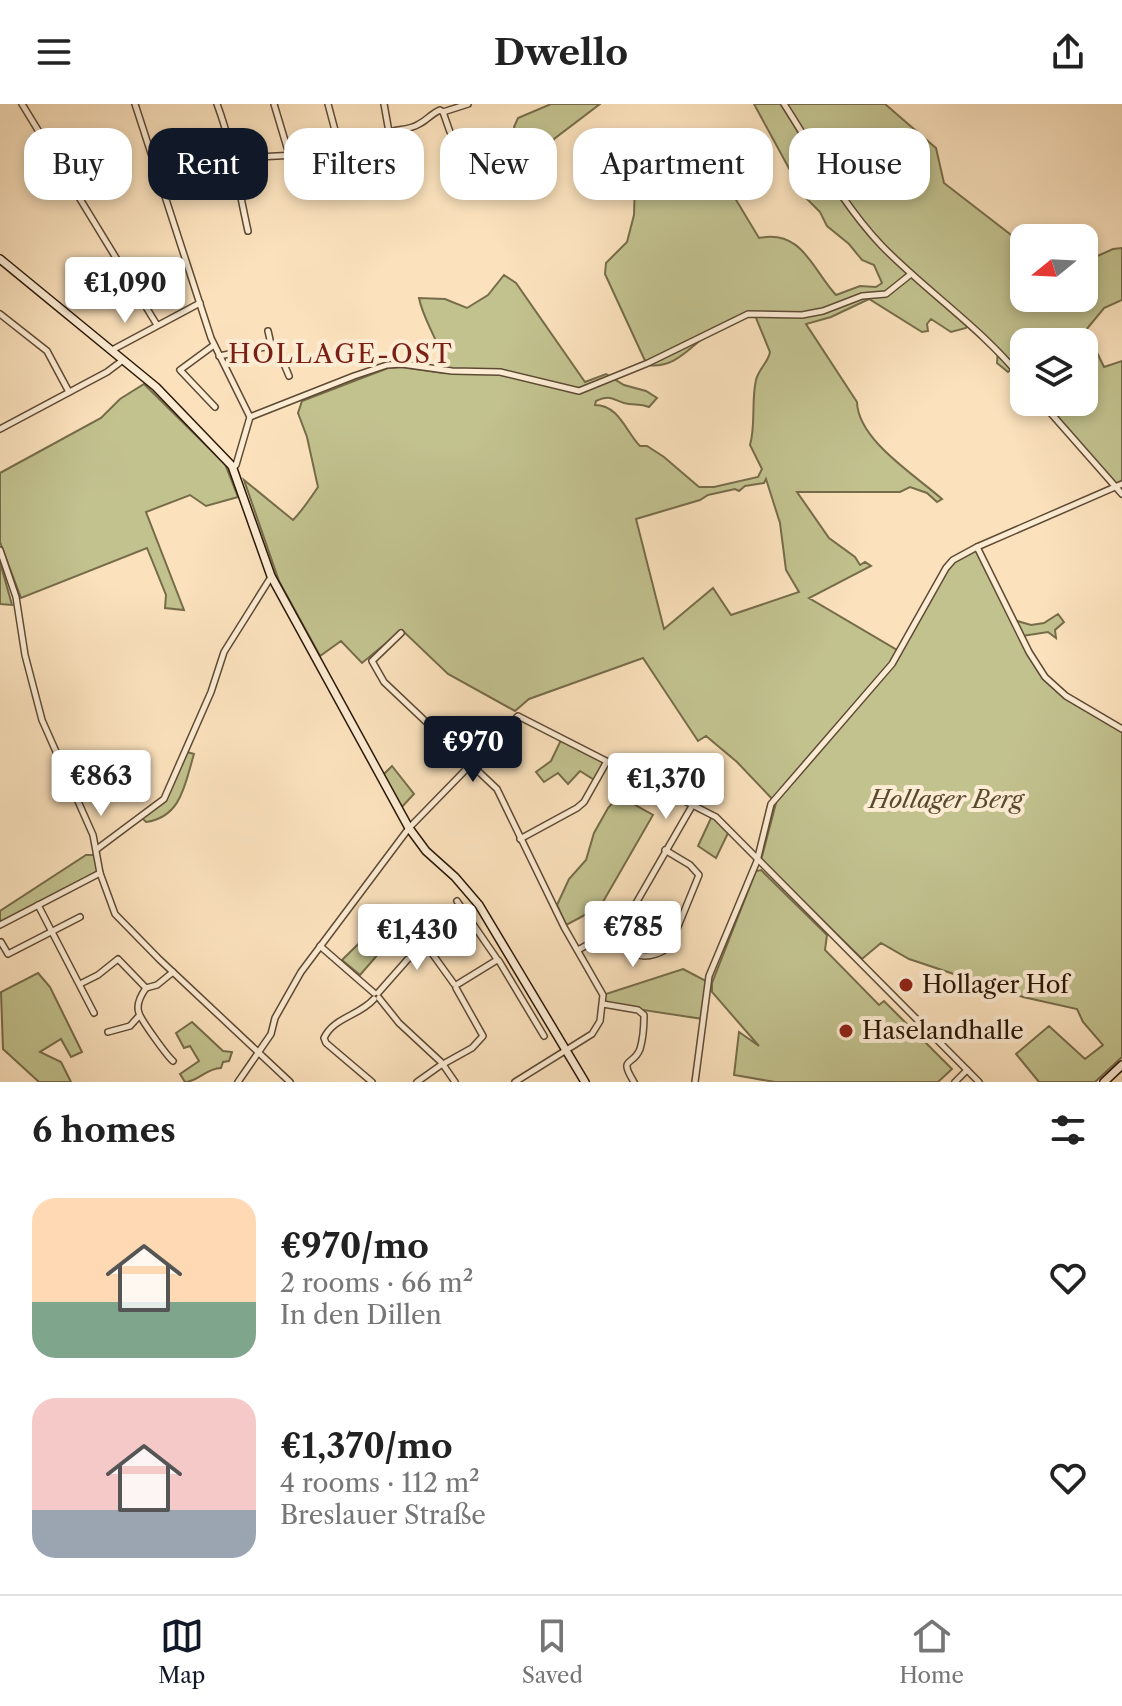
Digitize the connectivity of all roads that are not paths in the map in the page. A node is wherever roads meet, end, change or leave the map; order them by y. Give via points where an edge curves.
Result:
1 (22, 104) edge
2 (135, 104) edge
3 (217, 104) edge
4 (274, 104) edge
5 (328, 104) edge
6 (384, 104) edge
7 (468, 104) edge
8 (784, 104) edge
9 (440, 109) edge
10 (225, 128) edge
11 (334, 128) edge
12 (388, 128) edge
13 (410, 128) edge
14 (448, 128) edge
15 (284, 137) edge
16 (241, 200) edge
17 (248, 231) dead end
18 (0, 259) edge
19 (911, 274) junction
20 (200, 303) junction
21 (0, 314) edge
22 (157, 325) junction
23 (268, 331) dead end
24 (271, 344) junction
25 (214, 345) junction
26 (112, 350) junction
27 (219, 356) junction
28 (123, 360) junction
29 (1010, 365) edge
30 (289, 376) dead end
31 (69, 392) junction
32 (215, 407) dead end
33 (1054, 416) edge
34 (250, 417) junction
35 (0, 429) edge
36 (233, 468) junction
37 (1119, 486) edge
38 (1122, 494) edge
39 (977, 547) junction
40 (0, 550) edge
41 (271, 576) junction
42 (401, 633) dead end
43 (1122, 729) edge
44 (606, 763) junction
45 (469, 766) junction
46 (692, 806) junction
47 (409, 828) junction
48 (520, 839) junction
49 (97, 849) junction
50 (665, 850) junction
51 (757, 861) junction
52 (100, 873) junction
53 (457, 901) dead end
54 (38, 905) junction
55 (80, 917) dead end
56 (0, 925) edge
57 (620, 927) junction
58 (51, 930) junction
59 (1, 942) edge
60 (320, 946) junction
61 (578, 950) junction
62 (508, 953) junction
63 (498, 960) junction
64 (173, 972) junction
65 (80, 984) junction
66 (456, 986) junction
67 (146, 988) junction
68 (376, 996) junction
69 (603, 1004) junction
70 (94, 1013) dead end
71 (139, 1016) junction
72 (108, 1032) dead end
73 (544, 1036) dead end
74 (567, 1051) junction
75 (257, 1053) junction
76 (173, 1061) dead end
77 (443, 1064) junction
78 (1122, 1065) edge
79 (967, 1070) junction
80 (238, 1082) edge
81 (290, 1082) edge
82 (372, 1082) edge
83 (417, 1082) edge
84 (455, 1082) edge
85 (515, 1082) edge
86 (585, 1082) edge
87 (634, 1082) edge
88 (695, 1082) edge
89 (955, 1082) edge
90 (979, 1082) edge
91 (1104, 1082) edge

1 - 22 street
2 - 20 street
3 - 10 street
4 - 15 street
5 - 11 street
6 - 12 street
7 - 9 street
8 - 19 street via 858,219
9 - 13 street
9 - 14 street
16 - 17 street
18 - 26 main road
19 - 29 street
19 - 34 street via 886,294 862,296 823,311 748,314 579,391 500,372 387,365
20 - 22 street
20 - 25 street
21 - 31 street via 47,351
22 - 26 street
23 - 24 street
24 - 27 street
24 - 30 street
25 - 27 street
25 - 32 street via 180,370
26 - 28 main road
27 - 34 street
28 - 31 street
28 - 36 main road
31 - 35 street
33 - 37 street
34 - 36 street
36 - 41 main road
37 - 38 street
37 - 39 street
39 - 43 street via 1045,677
39 - 51 street via 946,568 892,664 771,804
40 - 49 street via 16,597 42,720
41 - 47 main road
41 - 49 street via 224,652 164,799
42 - 45 street via 372,661 374,665 384,682
44 - 45 street via 518,716
44 - 46 street
44 - 48 street via 584,802
45 - 47 street
45 - 48 street via 497,789
46 - 50 street
46 - 51 street via 716,817
47 - 60 street
47 - 62 main road via 470,892
48 - 61 street
49 - 52 street
50 - 57 street
50 - 57 street via 699,875 670,946 643,957
51 - 79 street
51 - 88 street via 709,976
52 - 54 street
52 - 64 street via 115,914
53 - 63 street
54 - 56 street
54 - 58 street
55 - 58 street
57 - 61 street
58 - 59 street via 8,954
58 - 65 street
60 - 68 street
60 - 75 street
61 - 69 street
62 - 63 street
62 - 74 main road
63 - 66 street
63 - 73 street
64 - 67 street
64 - 75 street
65 - 67 street via 118,959
65 - 70 street
66 - 68 street via 426,945
66 - 77 street via 483,1036
67 - 71 street
68 - 77 street
68 - 82 street via 338,1021 324,1038
69 - 74 street via 592,1034
69 - 87 street via 644,1015 639,1051 626,1068
71 - 72 street via 130,1026
71 - 76 street
74 - 85 street
74 - 86 main road
75 - 80 street
75 - 81 street
77 - 83 street
77 - 84 street
78 - 91 main road
79 - 89 street
79 - 90 street

